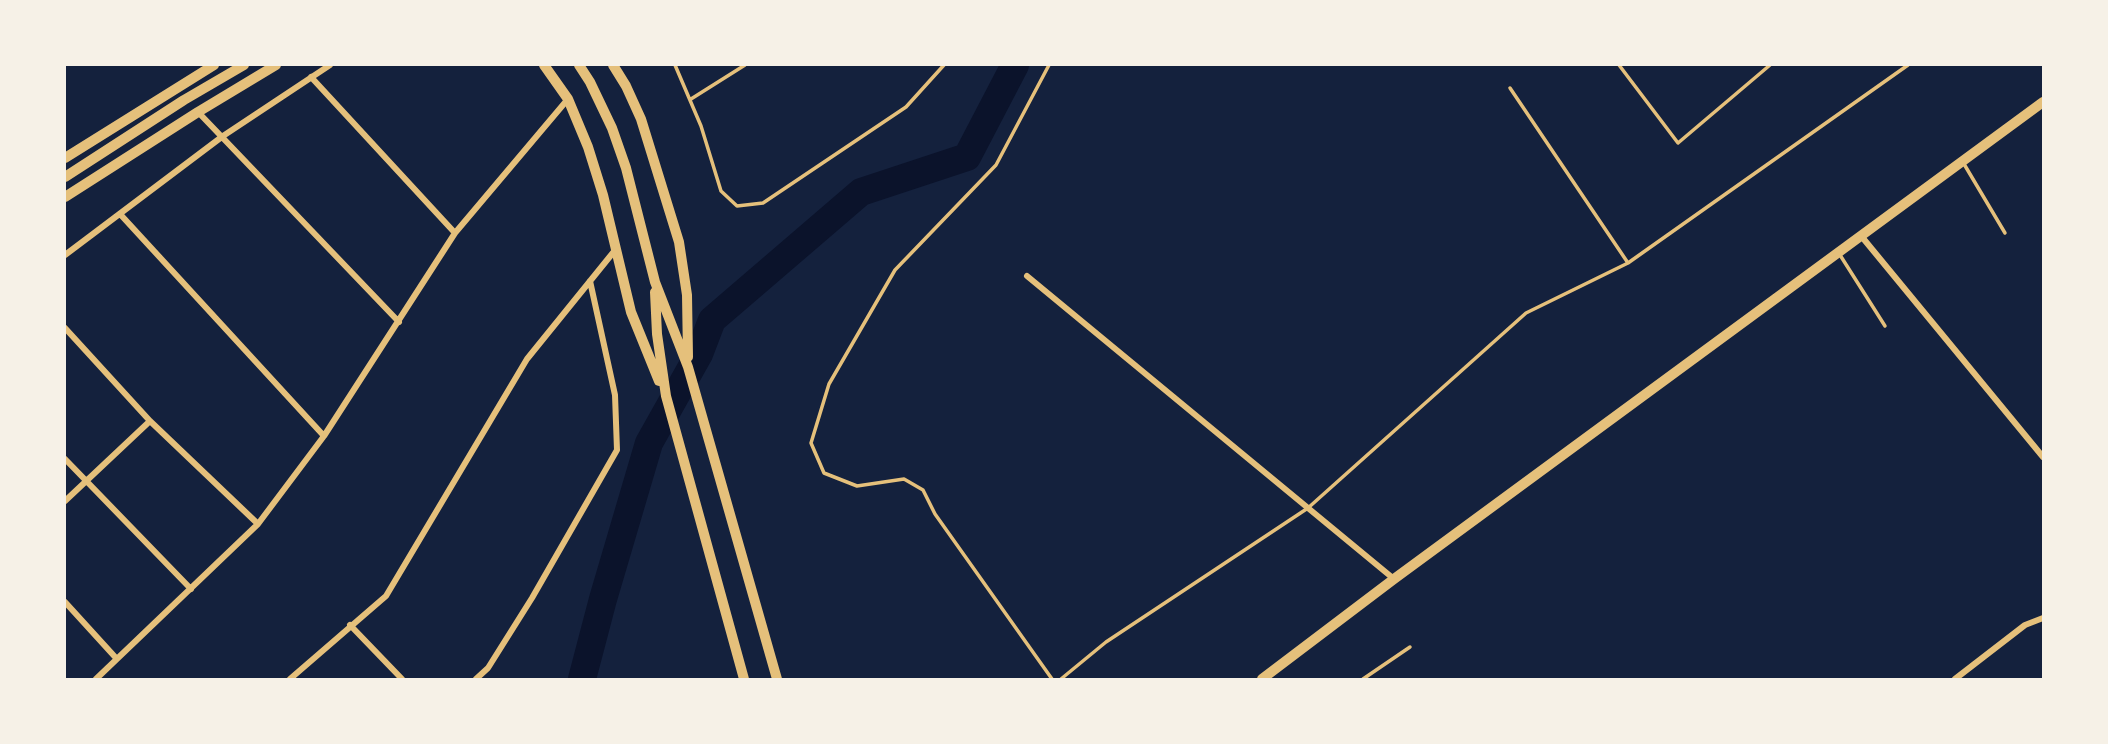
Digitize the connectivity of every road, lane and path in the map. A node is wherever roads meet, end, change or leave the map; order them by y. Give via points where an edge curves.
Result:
1 (214, 65) edge
2 (244, 65) edge
3 (276, 65) edge
4 (330, 65) edge
5 (544, 65) edge
6 (579, 65) edge
7 (613, 65) edge
8 (675, 65) edge
9 (745, 65) edge
10 (944, 65) edge
11 (1049, 65) edge
12 (1619, 65) edge
13 (1770, 65) edge
14 (1908, 65) edge
15 (311, 77) junction
16 (1510, 88) dead end
17 (568, 99) junction
18 (690, 100) junction
19 (2043, 102) edge
20 (198, 112) junction
21 (223, 136) junction
22 (65, 158) edge
23 (1963, 162) junction
24 (65, 177) edge
25 (65, 197) edge
26 (120, 214) junction
27 (455, 233) junction
28 (2005, 233) dead end
29 (1862, 237) junction
30 (616, 248) junction
31 (1839, 254) junction
32 (65, 255) edge
33 (1628, 263) junction
34 (1027, 276) dead end
35 (590, 281) junction
36 (655, 282) junction
37 (399, 322) junction
38 (1885, 326) dead end
39 (65, 328) edge
40 (688, 367) junction
41 (666, 396) junction
42 (150, 421) junction
43 (324, 436) junction
44 (2043, 457) edge
45 (65, 458) edge
46 (85, 482) junction
47 (65, 501) edge
48 (1308, 509) junction
49 (258, 524) junction
50 (1394, 579) junction
51 (191, 589) junction
52 (65, 602) edge
53 (2043, 618) edge
54 (350, 625) junction
55 (1410, 647) dead end
56 (116, 658) junction
57 (96, 679) edge
58 (290, 679) edge
59 (402, 679) edge
60 (476, 679) edge
61 (744, 679) edge
62 (777, 679) edge
63 (1052, 679) edge
64 (1061, 679) edge
65 (1262, 679) edge
66 (1363, 679) edge
67 (1955, 679) edge

1 - 22 main road
2 - 24 main road
3 - 20 main road
4 - 15 street
5 - 17 main road
6 - 36 main road via 612,128
7 - 40 main road via 641,120 679,242 687,295
8 - 18 lane
9 - 18 lane
10 - 18 lane via 906,107 763,203 737,206 721,191
11 - 63 lane via 996,165 895,270 829,384 811,443 824,473 857,486 904,479 923,490 935,514
12 - 13 lane via 1678,143
14 - 33 lane
15 - 21 street
15 - 27 street
16 - 33 lane
17 - 27 street
17 - 30 main road via 588,147
19 - 23 main road
20 - 21 street
20 - 25 main road
21 - 26 street
21 - 37 street
23 - 28 lane
23 - 29 main road
26 - 32 street
26 - 43 street
27 - 37 street
29 - 31 main road
29 - 44 street
30 - 35 street
30 - 41 main road via 631,312
31 - 38 lane
31 - 50 main road
33 - 48 lane via 1527,313
34 - 48 street
35 - 54 street via 527,359 386,596
35 - 60 street via 615,396 617,450 533,598
36 - 40 main road
36 - 41 main road
37 - 43 street
39 - 42 street
40 - 62 main road
41 - 61 main road
42 - 46 street
42 - 49 street
43 - 49 street
45 - 46 street
46 - 47 street
46 - 51 street
48 - 50 street
48 - 64 lane via 1106,642
49 - 51 street
50 - 65 main road
51 - 56 street
52 - 56 street
53 - 67 street via 2025,625
54 - 58 street
54 - 59 street
55 - 66 lane
56 - 57 street

